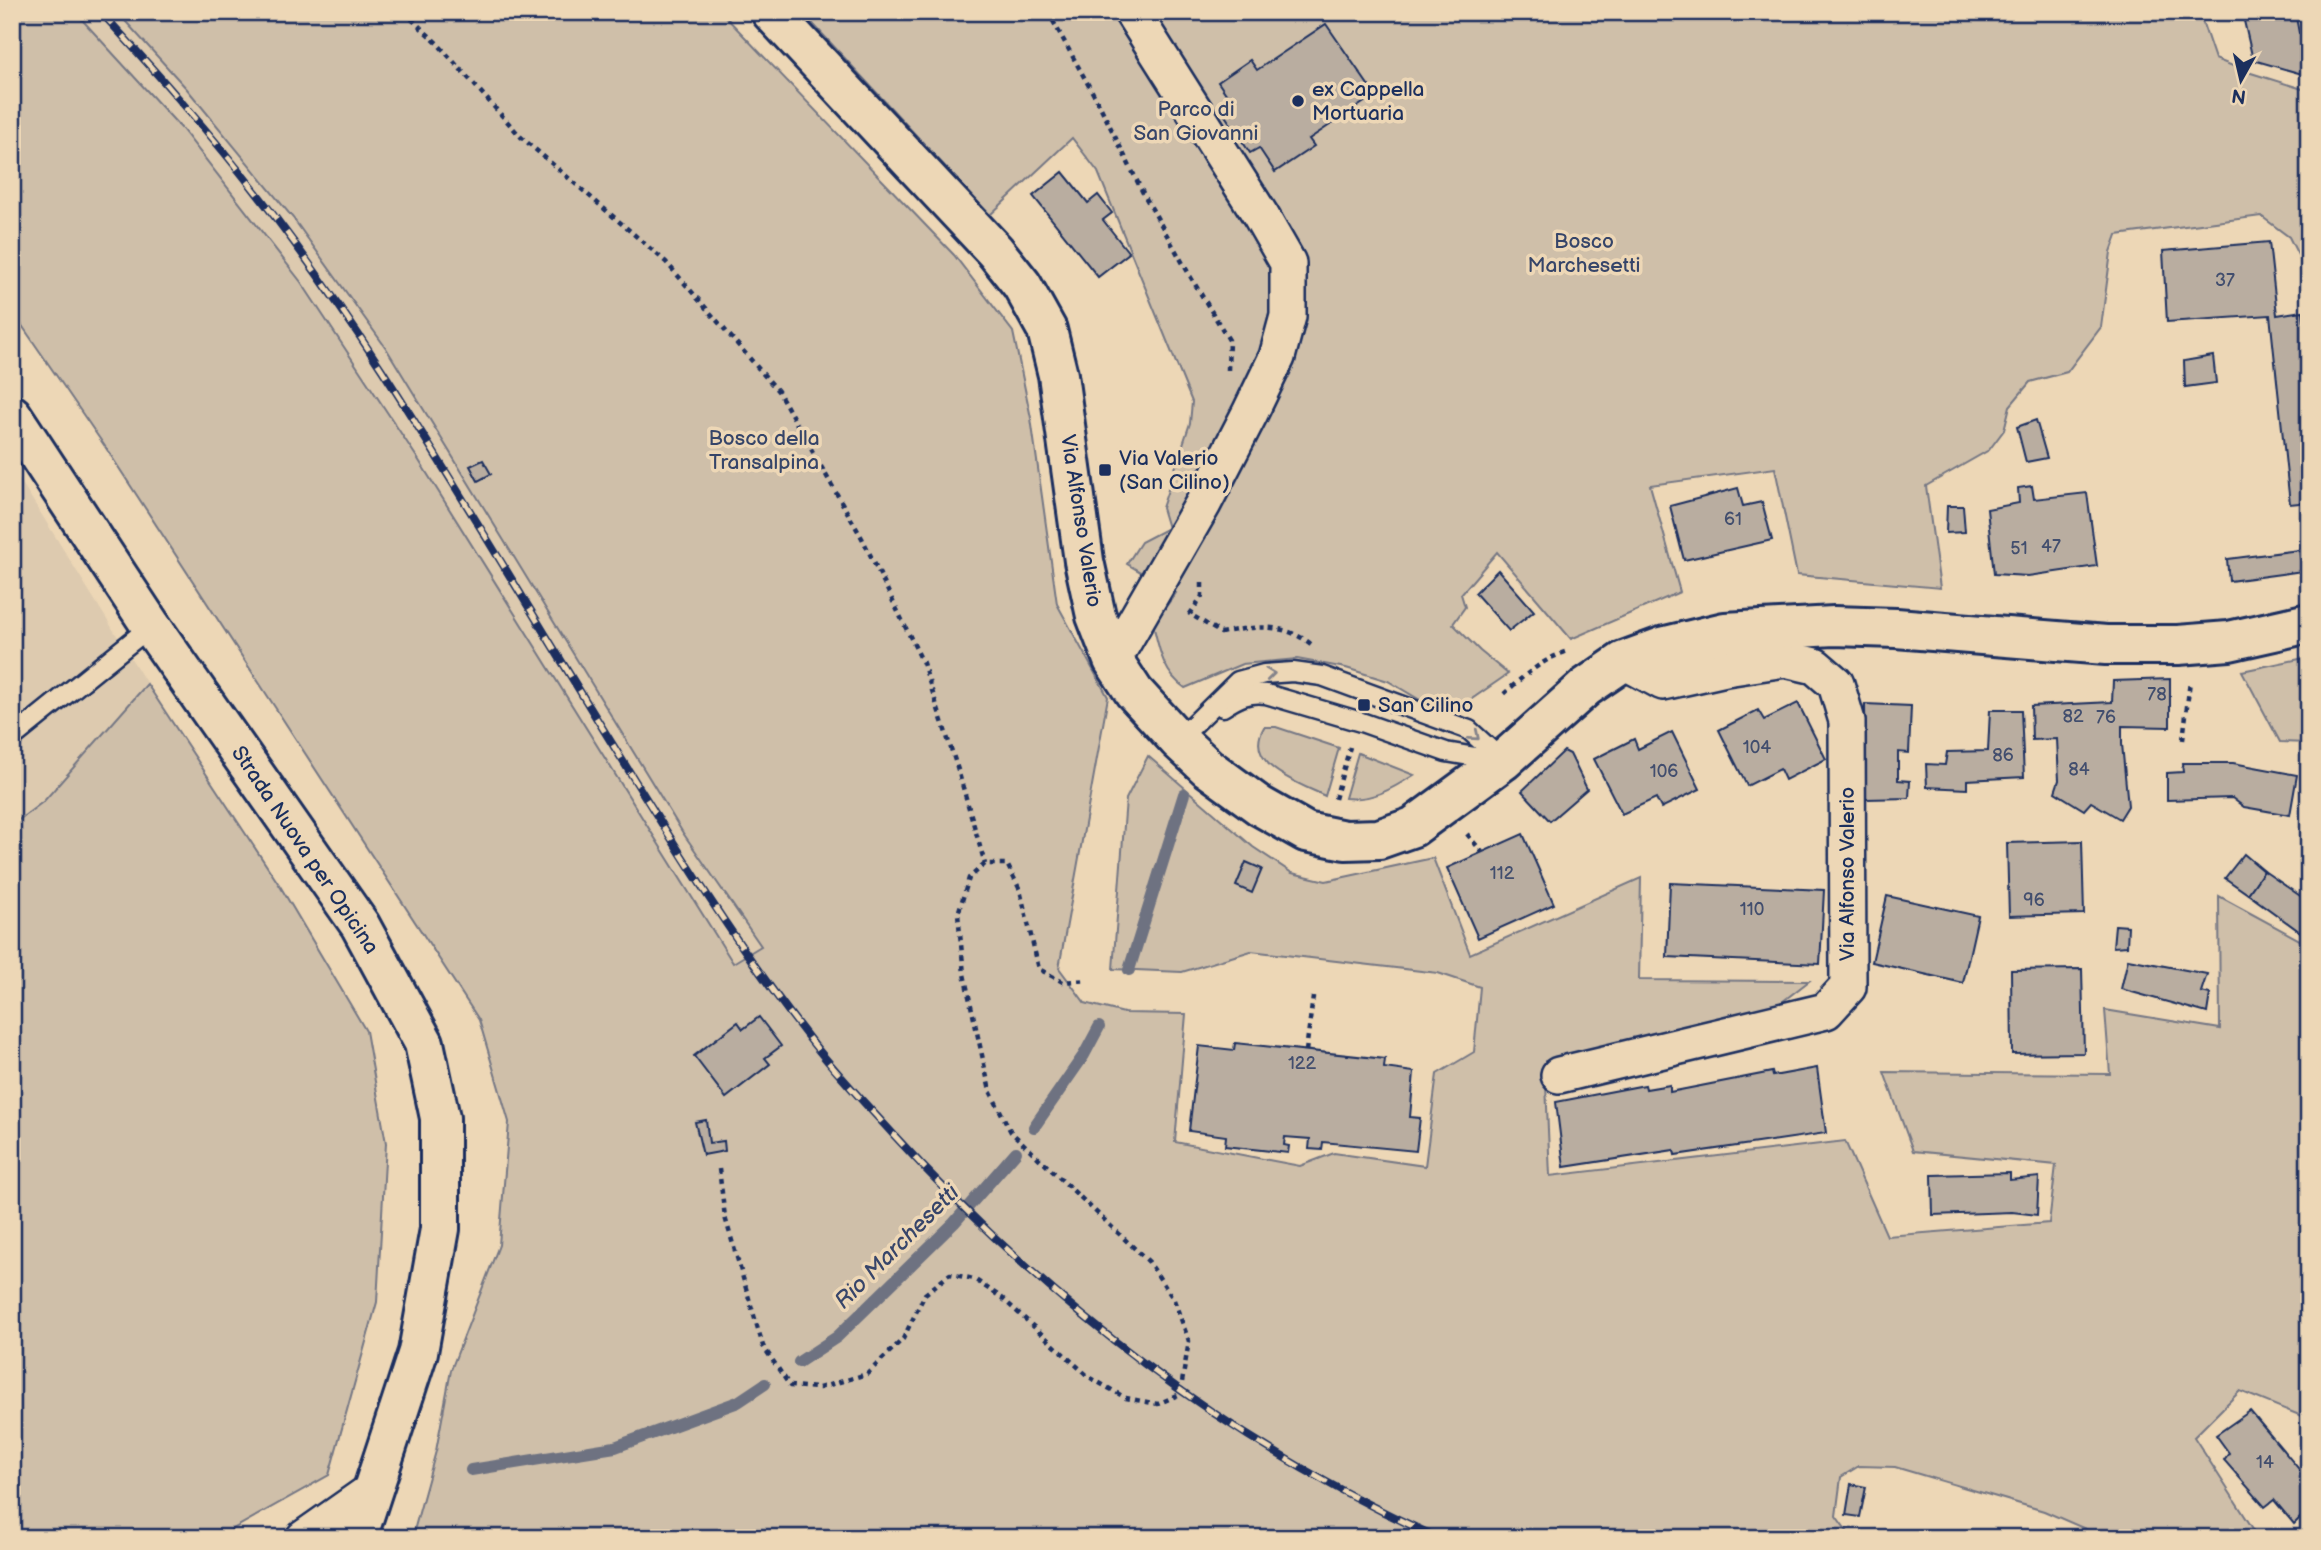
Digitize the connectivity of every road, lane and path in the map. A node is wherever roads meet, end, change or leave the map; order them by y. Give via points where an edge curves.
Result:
1 (404, 12) edge
2 (771, 12) edge
3 (1048, 12) edge
4 (1132, 12) edge
5 (1227, 380) dead end
6 (12, 415) edge
7 (1196, 605) dead end
8 (2309, 623) edge
9 (151, 626) junction
10 (1313, 646) dead end
11 (1113, 660) junction
12 (1624, 661) junction
13 (2190, 675) dead end
14 (12, 738) edge
15 (1178, 740) junction
16 (2183, 740) dead end
17 (1351, 744) dead end
18 (1503, 761) junction
19 (1334, 803) dead end
20 (1460, 824) dead end
21 (1482, 852) dead end
22 (985, 864) junction
23 (1088, 980) dead end
24 (1313, 997) dead end
25 (1307, 1051) dead end
26 (1559, 1074) dead end
27 (719, 1169) dead end
28 (371, 1491) junction
29 (303, 1538) edge
30 (357, 1538) edge

1 - 22 path via 522,137 666,262 778,391 862,538 923,663
2 - 11 main road, Via Alfonso Valerio via 996,251 1047,330 1058,375 1084,561 1096,616
3 - 5 path via 1149,204 1229,340
4 - 11 street via 1288,263 1288,316 1277,357 1250,413
6 - 9 main road, Strada Nuova per Opicina
7 - 10 path via 1190,614 1221,633 1279,627
8 - 12 main road, Via Alfonso Valerio via 2229,641 2178,645 2106,645 1896,628 1765,629 1725,632
9 - 14 lane
9 - 28 main road, Strada Nuova per Opicina via 360,925 424,1044 440,1118 440,1230 418,1352
11 - 15 main road, Via Alfonso Valerio via 1133,692
12 - 18 main road, Via Alfonso Valerio via 1576,695
12 - 26 street, Via Alfonso Valerio via 1663,682 1785,659 1815,666 1836,684 1847,721 1848,987 1826,1011
13 - 16 path
15 - 18 lane via 1239,696 1255,693 1446,752
15 -> 18 lane via 1238,681 1293,672 1322,676 1469,730
15 - 18 main road, Via Alfonso Valerio via 1260,806 1306,832 1345,840 1378,839 1413,827
17 - 19 path
20 - 21 path
22 - 23 path via 1007,864 1020,890 1039,969 1063,982
22 - 27 path via 969,878 958,914 964,974 990,1091 1011,1132 1149,1262 1174,1300 1189,1340 1180,1394 1158,1404 1126,1398 1089,1377 1002,1298 974,1279 950,1274 925,1294 903,1339 867,1374 818,1388 790,1386 763,1346 725,1217
24 - 25 path
28 - 29 street
28 - 30 main road, Strada Nuova per Opicina

